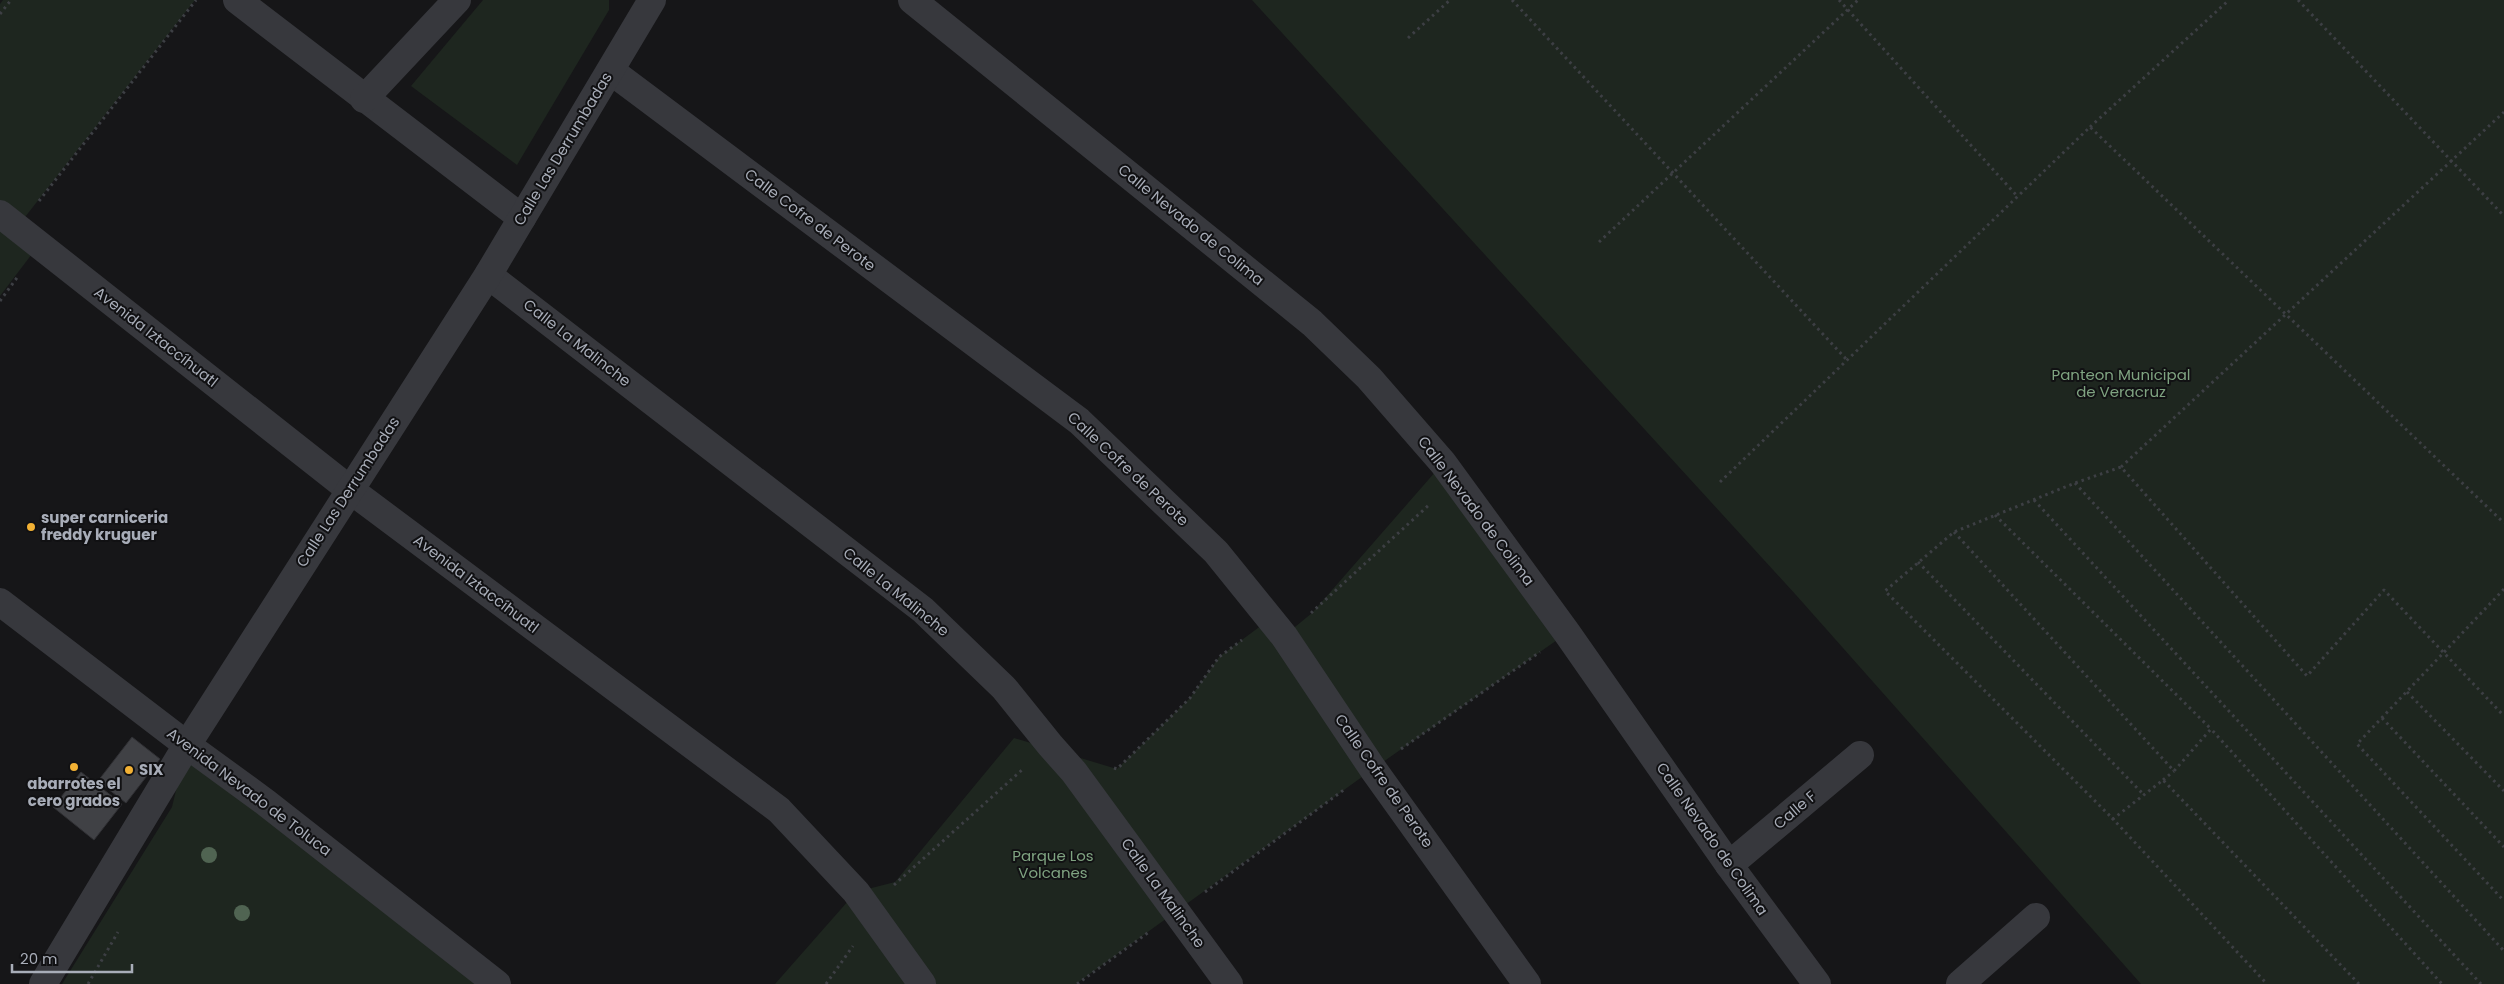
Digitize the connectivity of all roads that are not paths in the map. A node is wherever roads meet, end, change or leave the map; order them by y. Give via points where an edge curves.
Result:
1 (237, 0) edge
2 (457, 0) edge
3 (652, 0) edge
4 (912, 0) edge
5 (611, 71) junction
6 (364, 99) junction
7 (522, 218) junction
8 (9, 221) edge
9 (488, 274) junction
10 (349, 489) junction
11 (0, 602) edge
12 (187, 745) junction
13 (1860, 755) dead end
14 (1729, 866) junction
15 (2036, 917) dead end
16 (43, 984) edge
17 (496, 984) edge
18 (922, 984) edge
19 (1229, 984) edge
20 (1527, 984) edge
21 (1817, 984) edge
22 (1960, 984) edge

1 - 6 street
2 - 6 street
3 - 5 street, Calle Las Derrumbadas
4 - 14 street, Calle Nevado de Colima via 1312,323 1369,378 1456,481 1567,633
5 - 7 street, Calle Las Derrumbadas
5 - 20 street, Calle Cofre de Perote via 1078,421 1216,552 1284,636 1373,769
6 - 7 street
7 - 9 street, Calle Las Derrumbadas
8 - 10 street, Avenida Iztaccíhuatl
9 - 10 street, Calle Las Derrumbadas
9 - 19 street, Calle La Malinche via 923,610 1004,688 1074,772
10 - 12 street, Calle Las Derrumbadas
10 - 18 street, Avenida Iztaccíhuatl via 779,810 856,892
11 - 12 street, Avenida Nevado de Toluca
12 - 16 street, Calle Las Derrumbadas
12 - 17 street, Avenida Nevado de Toluca via 265,802
13 - 14 street, Calle F
14 - 21 street, Calle Nevado de Colima
15 - 22 street

